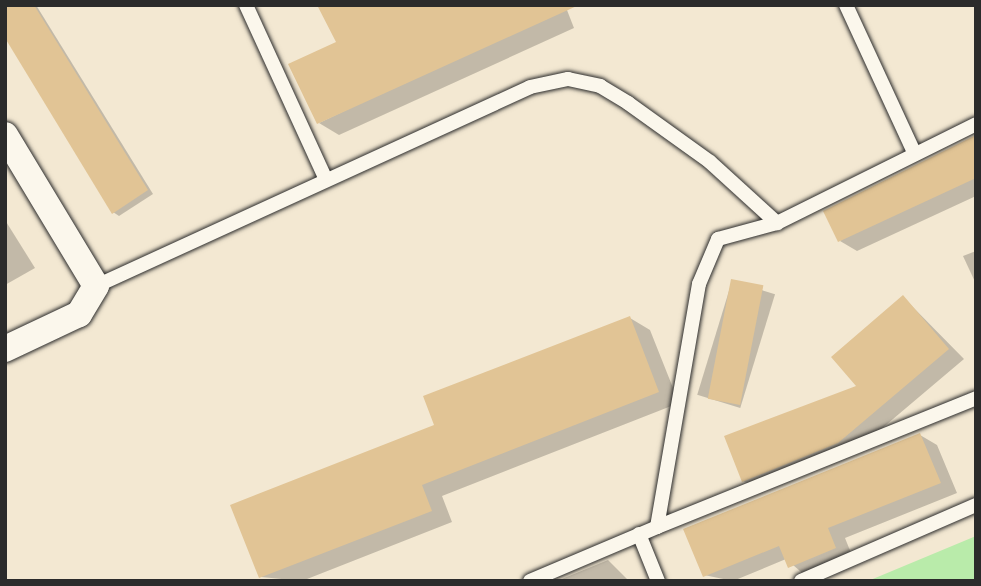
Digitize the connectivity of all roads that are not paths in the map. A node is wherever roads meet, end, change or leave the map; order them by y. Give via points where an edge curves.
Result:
1 (246, 5) edge
2 (846, 5) edge
3 (976, 124) edge
4 (5, 135) edge
5 (915, 154) junction
6 (326, 180) junction
7 (777, 223) junction
8 (96, 286) junction
9 (5, 349) edge
10 (976, 398) edge
11 (976, 505) edge
12 (657, 527) junction
13 (639, 534) junction
14 (530, 581) edge
15 (657, 581) edge
16 (801, 581) edge

1 - 6 lane
2 - 5 lane
3 - 5 lane
4 - 8 street
5 - 7 lane
6 - 7 lane via 530,87 568,79 600,86 628,103 710,162
6 - 8 lane
7 - 12 lane via 718,239 699,284
8 - 9 street via 79,314
10 - 12 lane
11 - 16 lane
12 - 13 lane
13 - 14 lane
13 - 15 lane

